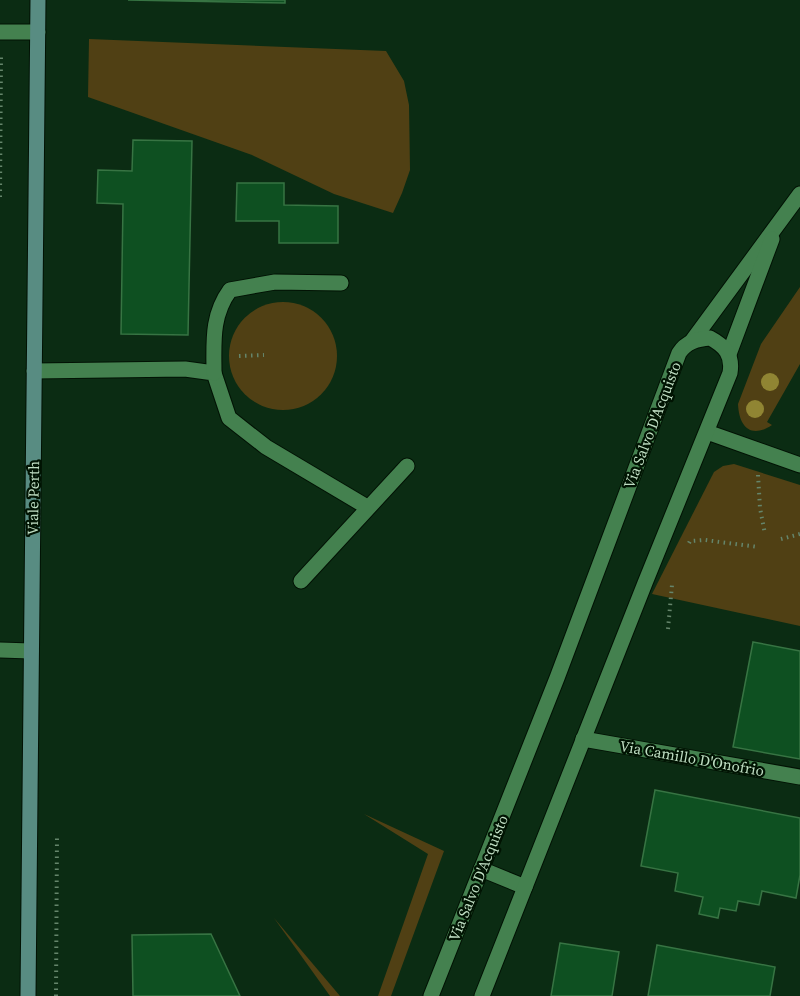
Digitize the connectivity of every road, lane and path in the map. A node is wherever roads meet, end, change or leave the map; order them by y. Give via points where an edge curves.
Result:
1 (38, 0) edge
2 (0, 32) edge
3 (38, 32) junction
4 (800, 194) edge
5 (0, 197) edge
6 (778, 222) junction
7 (341, 283) dead end
8 (692, 341) junction
9 (729, 354) junction
10 (264, 355) dead end
11 (229, 357) dead end
12 (34, 371) junction
13 (214, 373) junction
14 (707, 432) junction
15 (765, 453) junction
16 (800, 465) edge
17 (407, 466) dead end
18 (367, 507) junction
19 (765, 534) dead end
20 (800, 534) edge
21 (781, 540) dead end
22 (758, 548) dead end
23 (685, 550) dead end
24 (673, 579) dead end
25 (301, 581) dead end
26 (668, 629) dead end
27 (0, 650) edge
28 (31, 651) junction
29 (583, 739) junction
30 (800, 777) edge
31 (481, 869) junction
32 (525, 887) junction
33 (28, 996) edge
34 (431, 996) edge
35 (482, 996) edge

1 - 3 main road, Viale Perth
2 - 3 street
2 - 5 path
3 - 12 main road, Viale Perth
4 - 6 street, Via Salvo D'Acquisto
6 - 8 street, Via Salvo D'Acquisto
6 - 9 street
7 - 13 street via 275,282 230,290 220,303 214,328
8 - 9 street via 710,338
8 - 31 street, Via Salvo D'Acquisto via 682,348 676,360
9 - 14 street via 730,373
10 - 11 path
12 - 13 street via 185,369
12 - 28 main road, Viale Perth
13 - 18 street via 229,418 266,447
14 - 15 street
14 - 29 street
15 - 16 street
15 - 19 path via 758,478
17 - 18 street
18 - 25 street
20 - 21 path
22 - 23 path via 705,540 690,541
24 - 26 path
27 - 28 street
28 - 33 main road, Viale Perth
29 - 30 street, Via Camillo D'Onofrio
29 - 32 street
31 - 32 street
31 - 34 street, Via Salvo D'Acquisto
32 - 35 street

